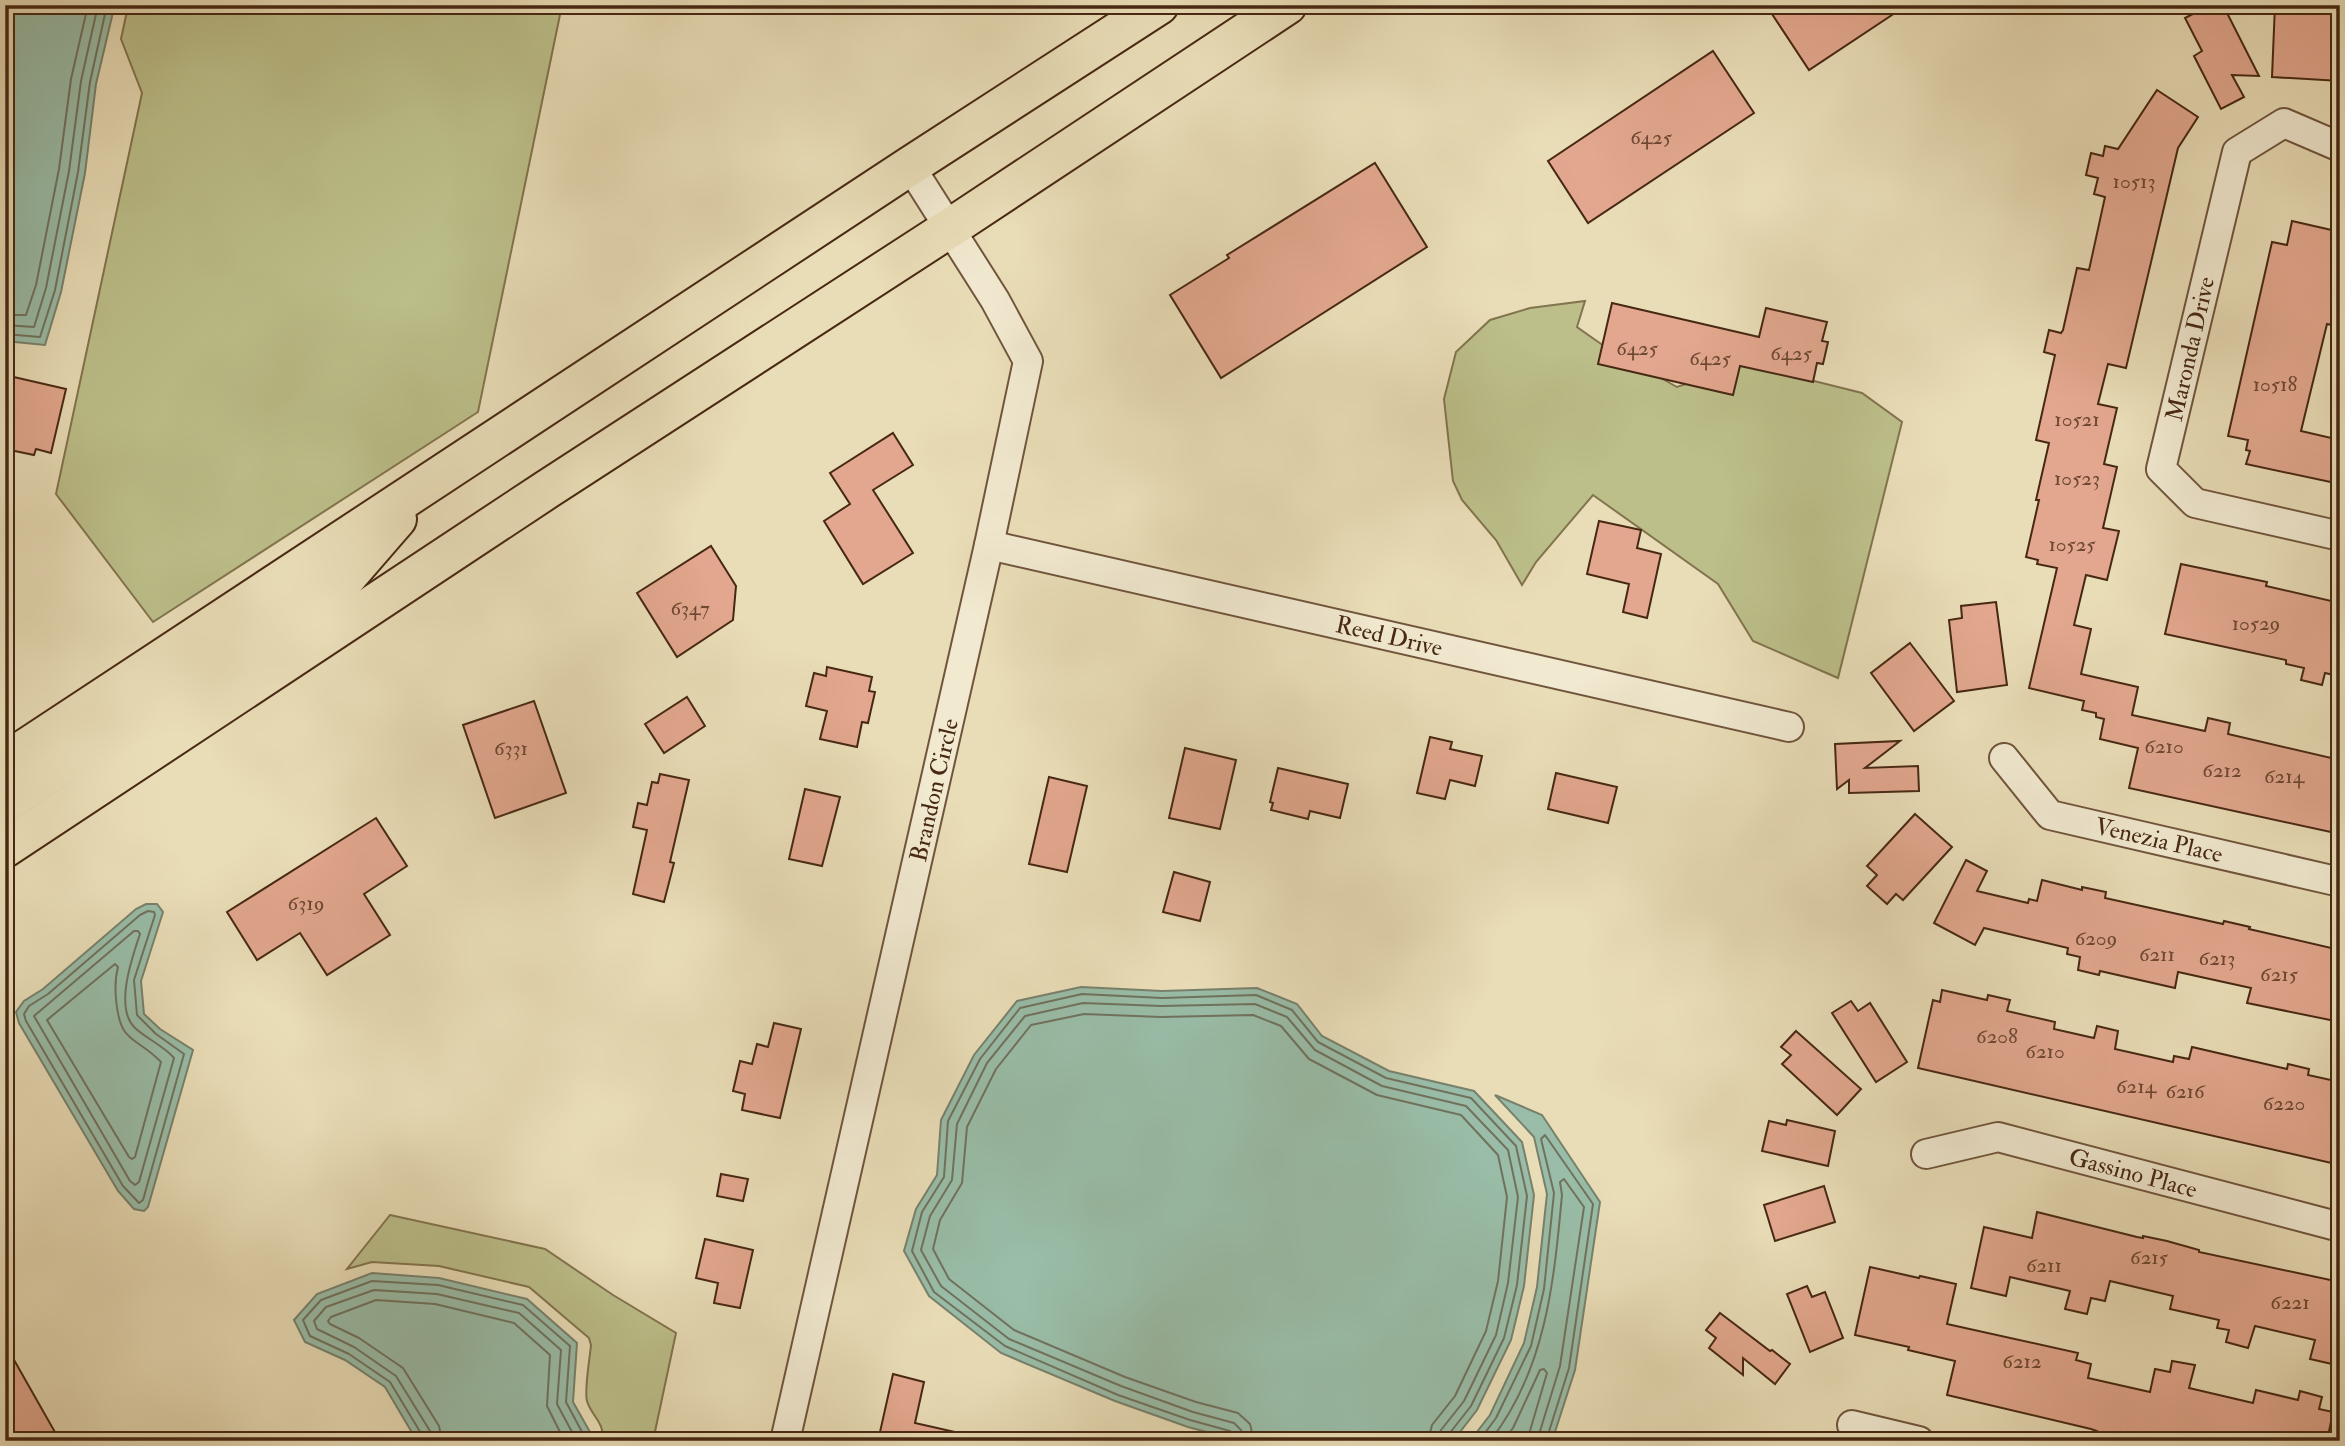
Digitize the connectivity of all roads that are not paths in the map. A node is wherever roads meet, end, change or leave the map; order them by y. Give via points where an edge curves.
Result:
1 (1159, 5) edge
2 (1287, 5) edge
3 (2340, 147) edge
4 (910, 166) junction
5 (950, 228) junction
6 (428, 484) junction
7 (2340, 536) edge
8 (989, 545) junction
9 (1790, 727) dead end
10 (2004, 758) dead end
11 (5, 761) edge
12 (5, 803) edge
13 (5, 848) edge
14 (2340, 882) edge
15 (1926, 1154) dead end
16 (2340, 1227) edge
17 (1852, 1425) dead end
18 (785, 1441) edge
19 (1919, 1441) edge

1 - 4 main road
2 - 5 main road
3 - 7 street, Maronda Drive via 2284,122 2236,152 2161,469 2195,503
4 - 5 street, Brandon Circle
4 - 6 main road
5 - 8 street, Brandon Circle via 1028,361
5 - 13 main road
6 - 11 main road
6 - 12 main road via 345,579
8 - 9 street, Reed Drive
8 - 18 street, Brandon Circle
10 - 14 street, Venezia Place via 2050,815
15 - 16 street, Gassino Place via 1998,1137
17 - 19 street

